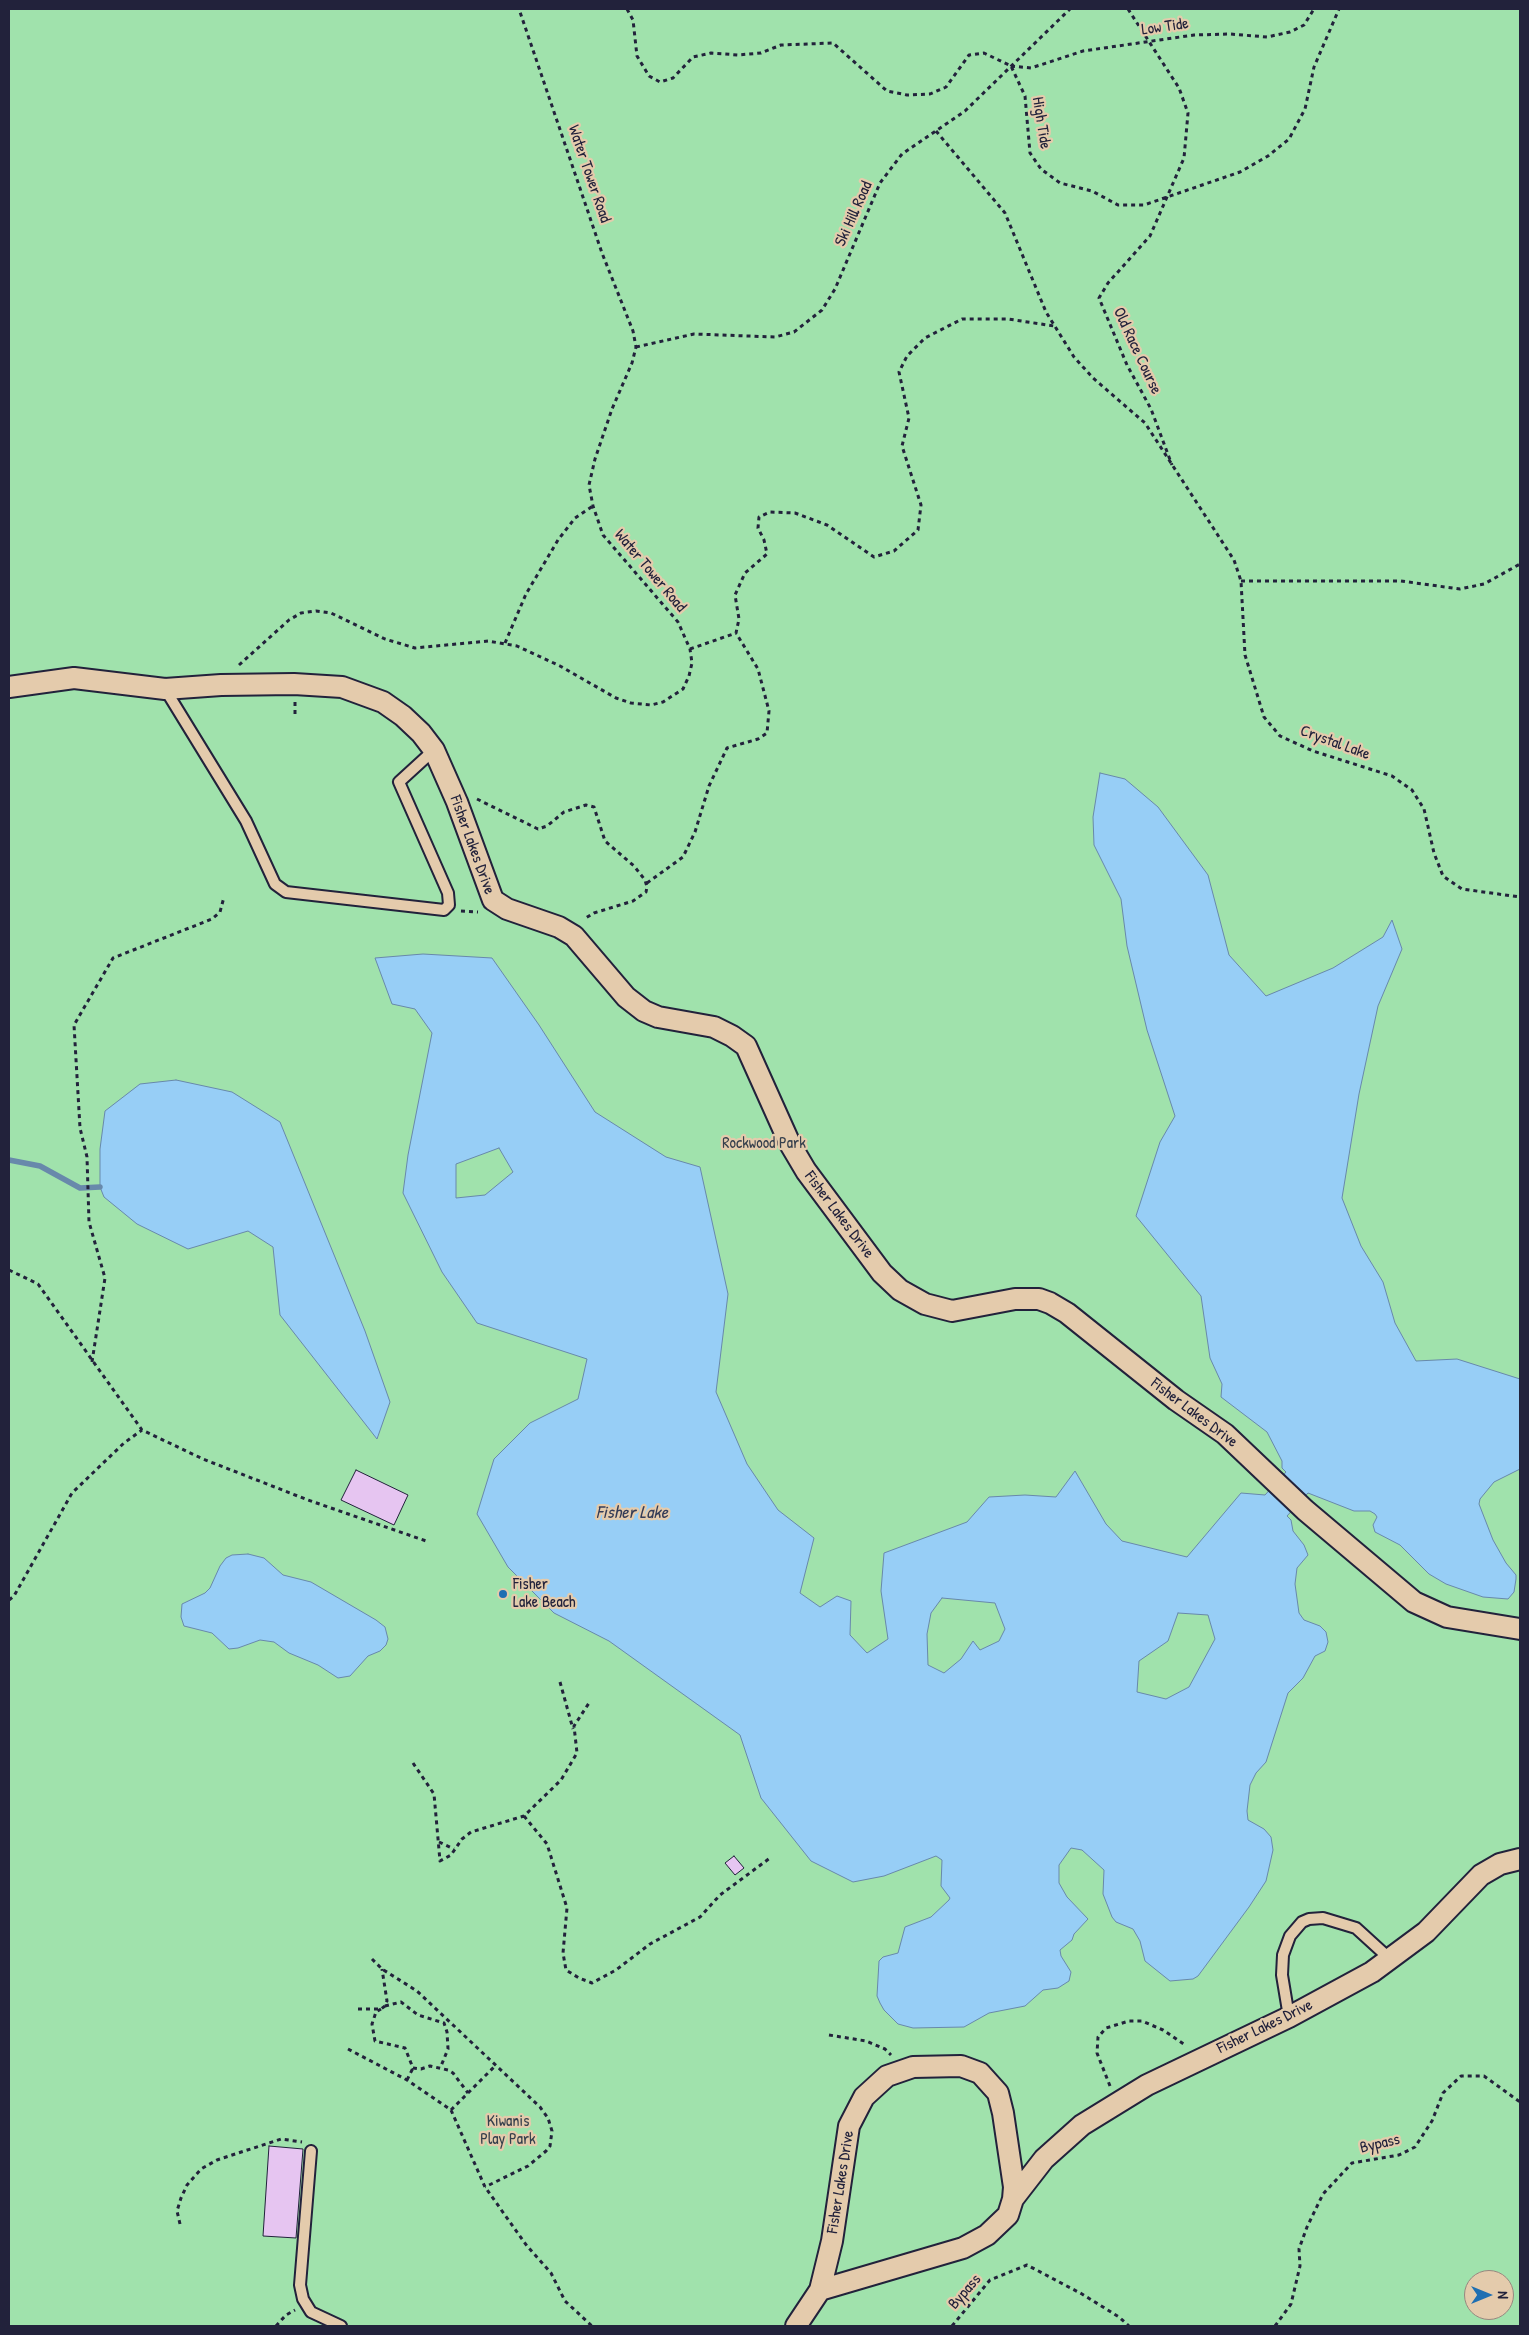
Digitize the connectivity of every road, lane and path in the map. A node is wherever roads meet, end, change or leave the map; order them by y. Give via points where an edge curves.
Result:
1 (519, 9) edge
2 (627, 9) edge
3 (1070, 9) edge
4 (1128, 9) edge
5 (1314, 9) edge
6 (1339, 9) edge
7 (1148, 42) junction
8 (1011, 66) junction
9 (936, 131) junction
10 (1168, 196) junction
11 (1054, 326) junction
12 (636, 347) junction
13 (1175, 472) junction
14 (593, 506) junction
15 (1520, 564) edge
16 (1241, 581) junction
17 (736, 633) junction
18 (505, 643) junction
19 (690, 649) junction
20 (221, 685) junction
21 (9, 687) edge
22 (165, 689) junction
23 (434, 750) junction
24 (456, 799) junction
25 (647, 883) junction
26 (1520, 896) edge
27 (224, 897) dead end
28 (500, 906) junction
29 (439, 911) junction
30 (567, 931) junction
31 (9, 1270) edge
32 (92, 1362) junction
33 (142, 1430) junction
34 (429, 1542) dead end
35 (9, 1600) edge
36 (1520, 1629) edge
37 (560, 1682) dead end
38 (589, 1703) dead end
39 (573, 1732) junction
40 (413, 1763) dead end
41 (524, 1816) junction
42 (438, 1842) junction
43 (454, 1849) junction
44 (770, 1858) dead end
45 (1520, 1859) edge
46 (372, 1959) dead end
47 (1390, 1960) junction
48 (382, 1969) junction
49 (385, 2006) junction
50 (358, 2009) dead end
51 (380, 2009) junction
52 (1289, 2017) junction
53 (447, 2019) junction
54 (444, 2023) junction
55 (829, 2034) dead end
56 (348, 2049) dead end
57 (1203, 2057) junction
58 (496, 2065) junction
59 (441, 2066) junction
60 (412, 2068) junction
61 (900, 2070) junction
62 (406, 2080) junction
63 (468, 2093) junction
64 (1520, 2102) edge
65 (1117, 2103) junction
66 (451, 2110) junction
67 (308, 2147) joint
68 (485, 2187) junction
69 (1013, 2199) junction
70 (180, 2224) dead end
71 (820, 2290) junction
72 (306, 2304) junction
73 (276, 2326) edge
74 (341, 2326) edge
75 (592, 2326) edge
76 (796, 2326) edge
77 (952, 2326) edge
78 (1128, 2326) edge
79 (1275, 2326) edge

1 - 12 path, Water Tower Road
2 - 8 path via 633,20 637,56 649,76 660,82 673,78 693,58 711,53 761,53 781,45 812,42 833,42 887,92 907,95 930,94 946,87 969,55 984,53
3 - 8 path, Ski Hill Road
4 - 7 path, Old Race Course
5 - 7 path, Low Tide via 1304,25 1268,37 1194,35
6 - 10 path, High Tide via 1314,67 1306,109 1289,139 1240,172
7 - 8 path, Low Tide via 1083,51 1031,68
7 - 10 path, Old Race Course via 1179,88 1188,113 1184,158
8 - 9 path, Ski Hill Road via 965,111
8 - 10 path, High Tide via 1025,96 1030,153 1041,169 1060,184 1092,191 1118,205 1144,205
9 - 11 path via 1005,212
9 - 12 path, Ski Hill Road via 902,154 880,183 835,289 822,310 794,332 775,337 694,334
10 - 13 path, Old Race Course via 1150,236 1108,283 1099,298 1127,365 1151,409
11 - 13 path via 1074,357 1093,378 1145,423
11 - 17 path via 1008,319 962,319 925,338 907,356 899,372 909,418 902,446 922,505 918,530 894,551 874,558 827,525 795,513 764,514 759,518 758,528 767,554 745,573 735,595 740,619
12 - 14 path, Water Tower Road via 594,459 590,485
13 - 16 path, Crystal Lake via 1234,560
14 - 18 path via 575,518 558,540 526,594
14 - 19 path, Water Tower Road via 603,535 678,622
15 - 16 path via 1484,584 1460,589 1401,581
16 - 26 path, Crystal Lake via 1245,655 1264,717 1280,736 1313,751 1392,776 1412,790 1424,809 1434,853 1444,876 1462,889
17 - 19 path
17 - 25 path via 758,669 769,711 767,733 727,748 682,857
18 - 19 path, Water Tower Road via 530,651 616,698 643,705 663,702 682,689 690,676
18 - 20 path, Water Tower Road via 488,641 415,648 385,639 330,613 301,613 248,656
20 - 22 street, Fisher Lakes Drive
20 - 23 street, Fisher Lakes Drive via 342,686 383,702 403,716
21 - 22 street, Fisher Lakes Drive via 74,678
22 - 29 lane via 246,821 280,890
23 - 24 street, Fisher Lakes Drive
23 - 29 lane via 399,782 448,893 449,905
24 - 25 path via 480,800 538,829 564,812 590,804 597,810 605,841 634,866
24 - 28 street, Fisher Lakes Drive via 490,895
25 - 30 path via 646,892 633,901 594,913
27 - 32 path via 220,912 212,919 113,958 74,1026 89,1222 105,1278
28 - 29 path via 482,912
28 - 30 street, Fisher Lakes Drive
30 - 36 street, Fisher Lakes Drive via 585,947 626,997 644,1011 658,1017 714,1028 746,1046 794,1152 882,1273 900,1290 925,1304 952,1310 1015,1299 1039,1299 1050,1303 1225,1434 1305,1510 1404,1595 1420,1606 1454,1618
31 - 32 path via 38,1284
32 - 33 path
33 - 34 path via 203,1459 308,1500
33 - 35 path via 124,1443 72,1494
37 - 39 path
38 - 39 path
39 - 41 path via 576,1758 561,1780
40 - 42 path via 434,1794
41 - 43 path via 471,1832
41 - 44 path via 547,1844 563,1892 567,1908 562,1953 566,1970 592,1983 616,1970 650,1944 700,1917 720,1895
42 - 43 path
42 - 43 path via 440,1861 451,1855
45 - 47 street, Fisher Lakes Drive via 1500,1864 1481,1875 1426,1932
46 - 48 path
47 - 52 street, Fisher Lakes Drive
47 - 52 lane via 1356,1928 1323,1918 1302,1922 1290,1936 1283,1954 1282,1975
48 - 49 path
48 - 53 path via 417,1991
49 - 51 path
49 - 54 path via 401,2002 418,2015
50 - 51 path
51 - 60 path via 374,2017 373,2038 380,2044 405,2048
52 - 57 street, Fisher Lakes Drive
53 - 54 path
53 - 58 path
54 - 59 path via 448,2049
55 - 61 path via 876,2044 890,2054
56 - 62 path
57 - 65 street, Fisher Lakes Drive
57 - 65 path via 1163,2030 1142,2021 1106,2028 1098,2036 1097,2053
58 - 63 path
58 - 68 path via 540,2107 552,2132 550,2146 538,2158
59 - 60 path
59 - 63 path via 453,2073
60 - 62 path
61 - 69 street, Fisher Lakes Drive via 961,2066 987,2079 998,2093 1004,2113
61 - 71 street, Fisher Lakes Drive via 887,2076 864,2097 849,2126 832,2241
62 - 66 path
63 - 66 path
64 - 79 path, Bypass via 1484,2076 1461,2076 1443,2093 1432,2120 1415,2147 1400,2155 1352,2163 1323,2194 1307,2227 1299,2249 1300,2266 1290,2304
65 - 69 street, Fisher Lakes Drive via 1056,2146
66 - 68 path
67 - 70 path via 280,2139 201,2168 180,2198 177,2211
67 - 72 lane via 300,2271
68 - 75 path via 527,2246 551,2273 565,2302
69 - 71 street, Fisher Lakes Drive via 1008,2215 995,2230 963,2248
71 - 76 street, Fisher Lakes Drive
72 - 73 path via 286,2315
72 - 74 lane via 311,2312
77 - 78 path, Bypass via 990,2280 1027,2265 1082,2294

